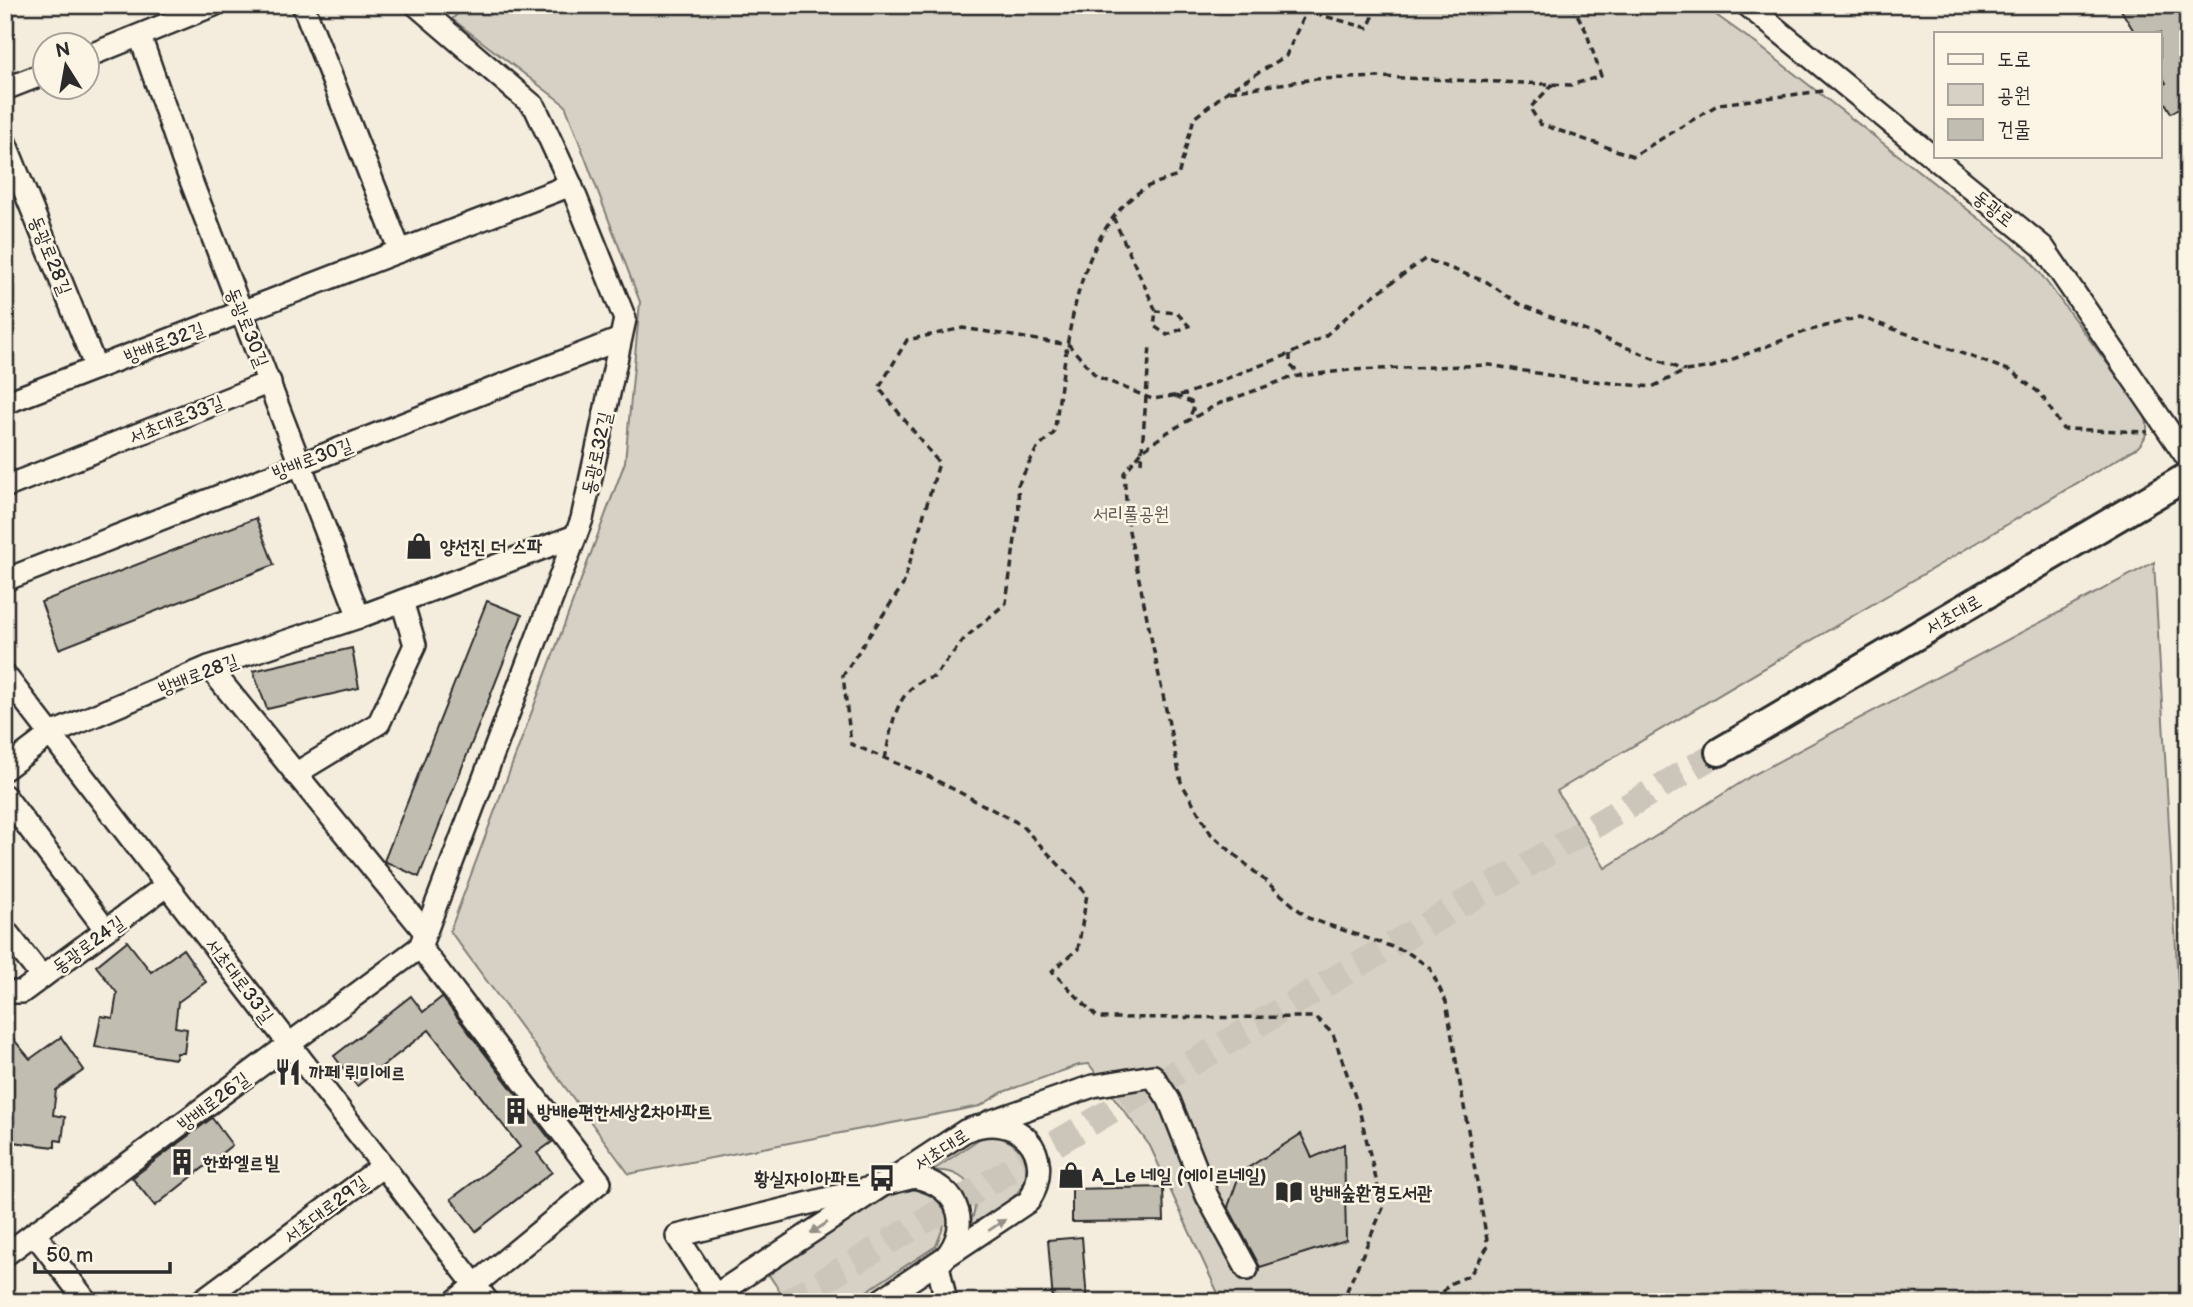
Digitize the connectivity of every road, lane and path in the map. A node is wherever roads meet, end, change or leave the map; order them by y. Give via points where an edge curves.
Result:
1 (214, 5) edge
2 (303, 5) edge
3 (416, 5) edge
4 (1378, 5) edge
5 (1572, 5) edge
6 (1747, 5) edge
7 (139, 36) junction
8 (102, 51) edge
9 (32, 78) edge
10 (1553, 84) junction
11 (5, 89) edge
12 (1849, 89) junction
13 (1228, 91) junction
14 (5, 142) edge
15 (571, 185) junction
16 (1113, 217) junction
17 (400, 251) junction
18 (241, 311) junction
19 (1156, 311) junction
20 (620, 339) junction
21 (1069, 345) junction
22 (1150, 345) dead end
23 (1290, 354) junction
24 (96, 368) junction
25 (1685, 371) junction
26 (1301, 376) junction
27 (270, 382) junction
28 (1174, 395) junction
29 (5, 403) edge
30 (1188, 421) junction
31 (2171, 432) junction
32 (2188, 459) edge
33 (299, 463) junction
34 (1142, 463) dead end
35 (2188, 476) edge
36 (5, 487) edge
37 (575, 536) junction
38 (5, 580) edge
39 (402, 601) junction
40 (359, 617) junction
41 (209, 667) junction
42 (5, 675) edge
43 (51, 734) junction
44 (1719, 752) tunnel mouth
45 (885, 759) junction
46 (5, 769) edge
47 (295, 774) junction
48 (5, 796) edge
49 (167, 885) junction
50 (5, 930) edge
51 (106, 930) junction
52 (423, 939) junction
53 (42, 977) junction
54 (5, 992) edge
55 (289, 1044) junction
56 (979, 1125) junction
57 (383, 1166) junction
58 (886, 1185) junction
59 (34, 1233) junction
60 (5, 1255) edge
61 (937, 1265) junction
62 (1247, 1269) dead end
63 (482, 1294) edge
64 (710, 1298) edge
65 (87, 1302) edge
66 (200, 1302) edge
67 (454, 1302) edge
68 (878, 1302) edge
69 (946, 1302) edge
70 (1342, 1302) edge
71 (1436, 1302) edge

1 - 7 street
2 - 17 street
3 - 15 street, 동광로32길 via 535,107
4 - 13 path via 1368,28 1306,11 1286,55
5 - 10 path via 1586,30 1601,76 1571,85
6 - 12 street, 동광로
7 - 8 street
7 - 18 street, 동광로30길
9 - 11 street
10 - 12 path via 1530,108 1539,124 1633,156 1719,104
10 - 13 path via 1382,77 1315,79
12 - 31 street, 동광로 via 2043,247
13 - 16 path via 1194,118 1178,176 1140,190
14 - 24 street, 동광로28길
15 - 17 street, 방배로32길
15 - 20 street, 동광로32길 via 625,319
16 - 19 path
16 - 21 path via 1081,278
17 - 18 street, 방배로32길
18 - 24 street, 방배로32길
18 - 27 street, 동광로30길
19 - 19 path via 1154,326 1167,335 1189,326 1177,313
20 - 33 street, 방배로30길
20 - 37 street, 동광로32길
21 - 28 path via 1096,376 1152,399
21 - 45 path via 1054,433 1036,450 1018,485 1019,511 1006,603 965,638 934,677 921,680 896,706
21 - 45 path via 963,328 907,340 879,388 939,463 902,585 843,676 851,744
22 - 34 path
23 - 25 path via 1325,336 1425,259 1487,282 1519,304
23 - 26 path via 1290,365
23 - 28 path
24 - 29 street, 방배로32길
25 - 26 path via 1652,387 1490,365
25 - 31 path via 1712,368 1807,331 1860,317 2011,371 2041,394 2063,429
26 - 30 path via 1250,390
27 - 33 street, 동광로30길
27 - 36 street, 서초대로33길
28 - 30 path via 1194,407
30 - 71 path via 1144,449 1124,473 1128,526 1181,782 1211,834 1308,918 1407,951 1430,968 1446,1002 1488,1246 1470,1275 1449,1284
31 - 32 street, 동광로
33 - 38 street, 방배로30길
33 - 40 street, 동광로30길
35 - 44 main road, 서초대로
37 - 39 street, 방배로28길
37 - 52 street, 동광로32길
39 - 40 street, 방배로28길
39 - 47 street via 415,645 379,723
40 - 41 street, 방배로28길
41 - 43 street, 방배로28길
41 - 47 street
42 - 43 street, 서초대로33길
43 - 46 street, 방배로28길
43 - 49 street, 서초대로33길
45 - 70 path via 1020,824 1087,894 1079,949 1052,971 1098,1018 1315,1017 1333,1034 1358,1105 1383,1209
47 - 52 street
48 - 51 street
49 - 51 street, 동광로24길
49 - 55 street, 서초대로33길
50 - 53 street
51 - 53 street, 동광로24길
52 - 55 street, 방배로26길
52 - 63 street via 600,1182
53 - 54 street, 동광로24길 via 22,992
55 - 57 street, 서초대로33길
55 - 59 street, 방배로26길
56 - 58 street, 서초대로
61 -> 56 street, 서초대로 via 1017,1212 1037,1189 1038,1159 1022,1134 994,1123
56 - 62 street via 1093,1086 1153,1076 1169,1100 1207,1196
57 - 63 street, 서초대로33길
57 - 66 street, 서초대로29길
58 - 61 street, 서초대로 via 899,1178 929,1180 952,1198 960,1227 957,1242
58 -> 64 street, 서초대로
58 - 64 street, 서초대로 via 677,1236
59 - 60 street, 방배로26길
59 - 65 street
61 - 68 street, 서초대로
61 - 69 street
63 - 67 street

